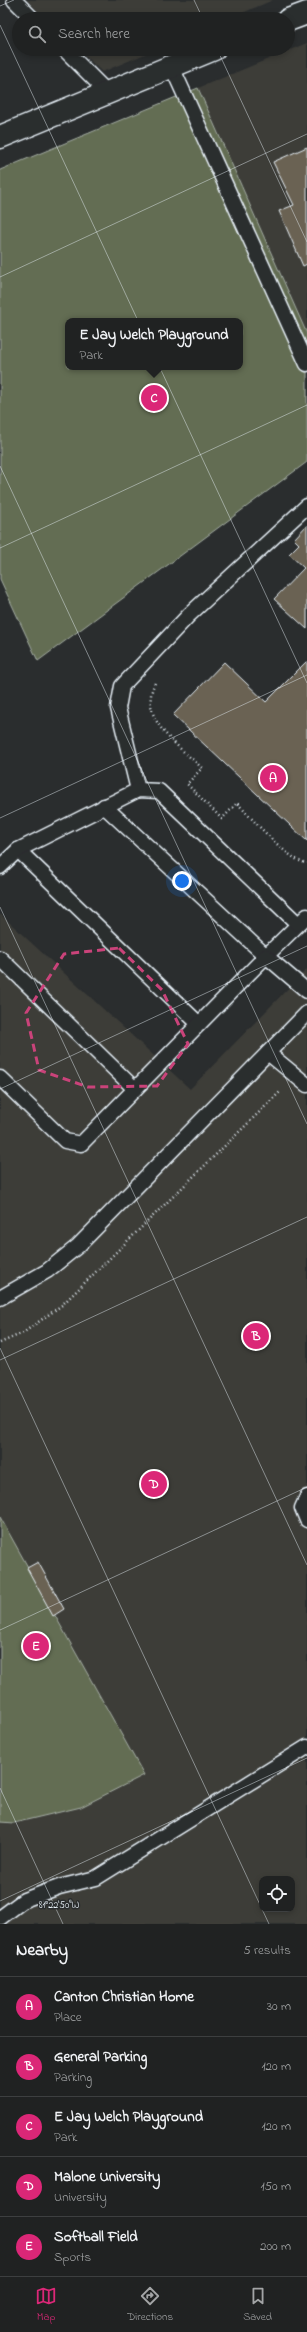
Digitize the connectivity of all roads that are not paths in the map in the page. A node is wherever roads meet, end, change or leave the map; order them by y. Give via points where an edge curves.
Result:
1 (14, 0) edge
2 (26, 12) edge
3 (307, 13) edge
4 (295, 17) edge
5 (71, 56) edge
6 (196, 56) edge
7 (172, 65) junction
8 (107, 92) junction
9 (0, 137) edge
10 (307, 364) edge
11 (307, 506) edge
12 (138, 790) junction
13 (104, 806) junction
14 (18, 850) junction
15 (0, 867) edge
16 (302, 920) edge
17 (266, 956) junction
18 (0, 958) edge
19 (307, 991) edge
20 (307, 1013) edge
21 (199, 1024) junction
22 (268, 1053) junction
23 (0, 1078) edge
24 (307, 1084) edge
25 (135, 1089) junction
26 (0, 1298) edge
27 (307, 1497) edge
28 (307, 1520) edge
29 (307, 1747) edge
30 (0, 1918) edge

1 - 2 lane
3 - 4 street
5 - 8 lane
6 - 7 street
7 - 8 street
7 - 10 lane
8 - 9 street
11 - 12 lane via 189,615 122,686 118,708
12 - 13 lane
12 - 16 lane via 159,791
13 - 14 lane
13 - 17 lane
14 - 15 lane
14 - 21 lane
16 - 17 lane
17 - 19 lane
17 - 21 lane
18 - 25 lane
20 - 22 lane
21 - 25 lane
22 - 24 lane
22 - 26 lane via 78,1246 47,1271
23 - 25 lane via 65,1142 81,1144
27 - 28 lane via 302,1508
29 - 30 lane via 96,1878 24,1900

